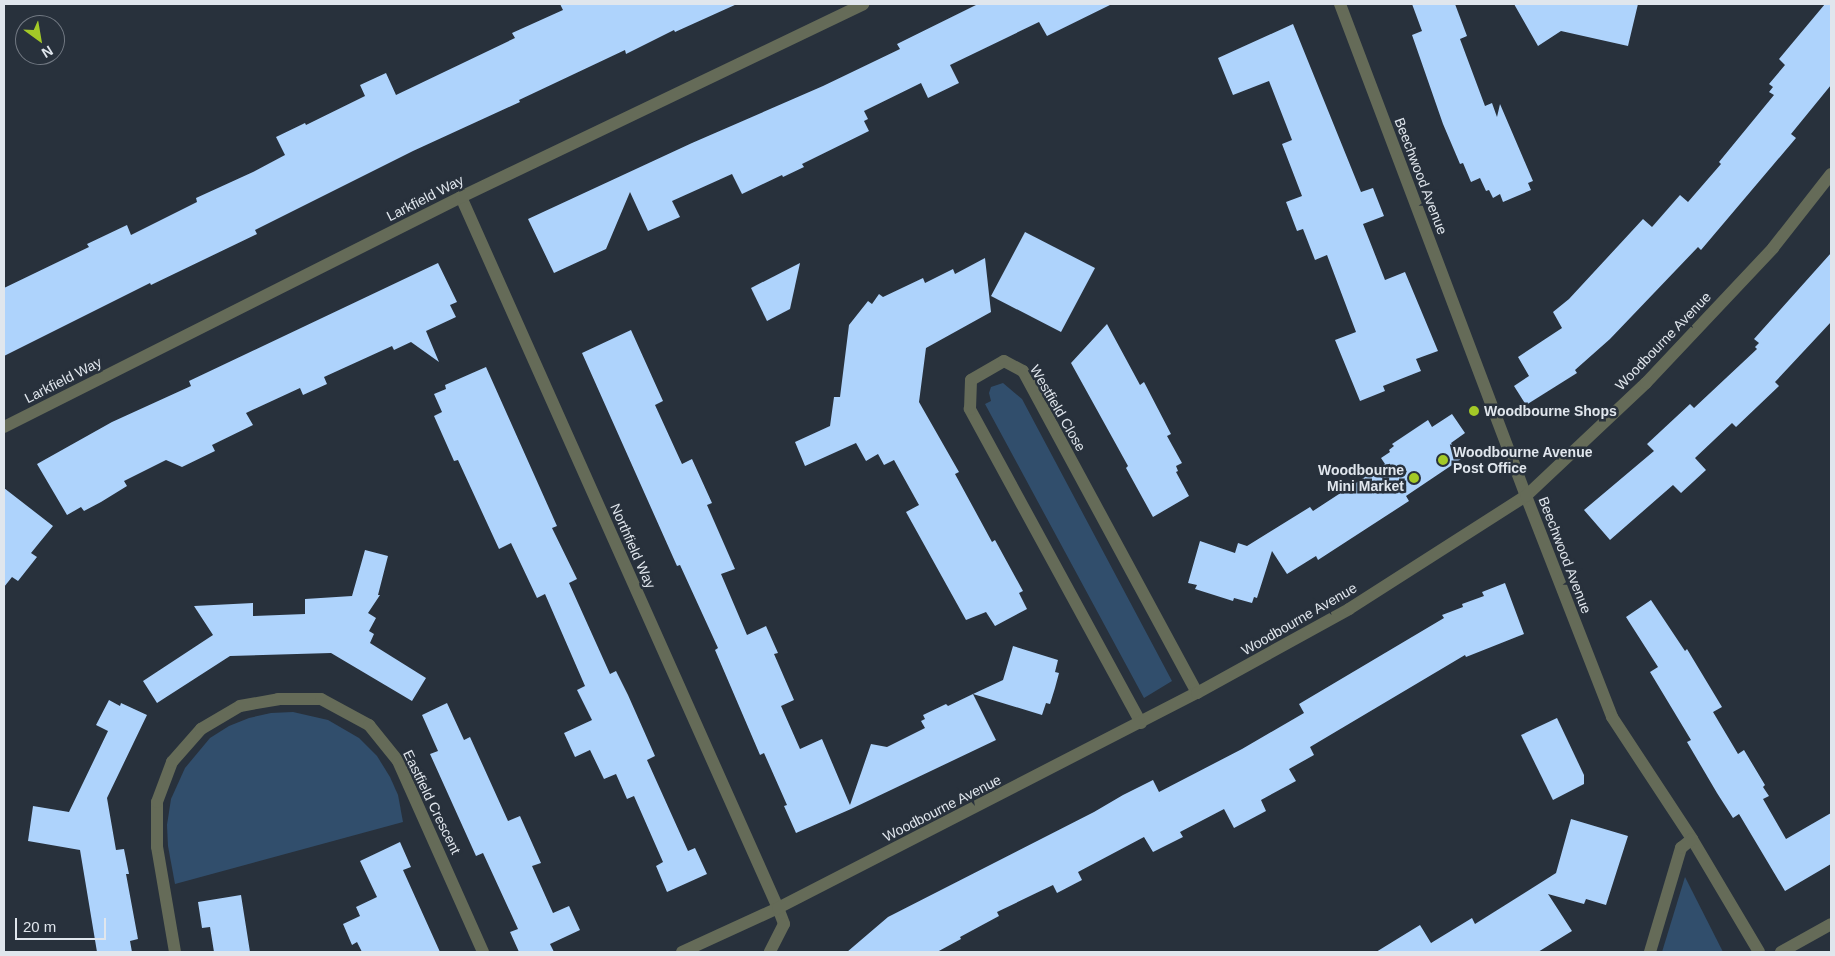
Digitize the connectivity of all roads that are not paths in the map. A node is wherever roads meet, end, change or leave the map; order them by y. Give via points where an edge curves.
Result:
1 (863, 4) edge
2 (1340, 4) edge
3 (1831, 174) edge
4 (461, 197) junction
5 (4, 427) edge
6 (1526, 496) junction
7 (1197, 693) junction
8 (1141, 723) junction
9 (1692, 839) junction
10 (778, 908) junction
11 (1831, 924) edge
12 (175, 952) edge
13 (483, 952) edge
14 (682, 952) edge
15 (770, 952) edge
16 (1650, 952) edge
17 (1759, 952) edge
18 (1781, 952) edge

1 - 4 street, Larkfield Way
2 - 6 street, Beechwood Avenue
3 - 6 street, Woodbourne Avenue via 1773,248 1646,383
4 - 5 street, Larkfield Way
4 - 10 street, Northfield Way
6 - 7 street, Woodbourne Avenue via 1349,609
6 - 9 street, Beechwood Avenue via 1612,717
7 - 8 street, Woodbourne Avenue
7 - 8 street, Westfield Close via 1023,371 1004,361 971,380 970,409
8 - 10 street, Woodbourne Avenue
9 - 16 street via 1681,848
9 - 17 street, Beechwood Avenue
10 - 14 street, Woodbourne Avenue
10 - 15 street, Northfield Way via 784,924
11 - 18 street
12 - 13 street, Eastfield Crescent via 157,847 157,802 172,762 201,729 240,706 278,698 321,699 369,725 398,761

